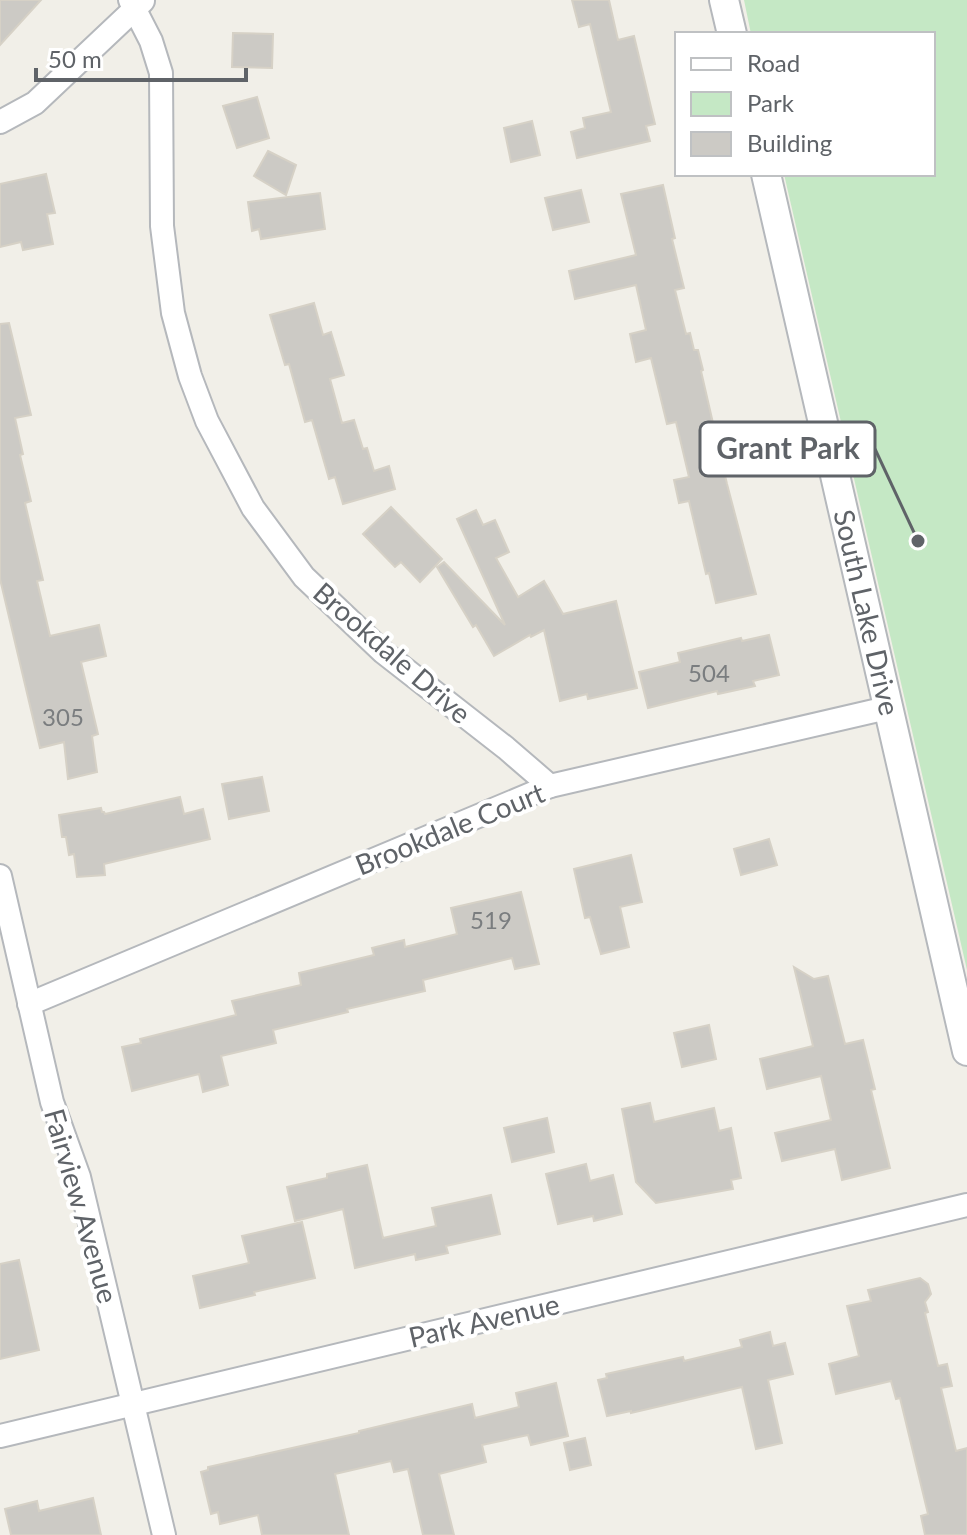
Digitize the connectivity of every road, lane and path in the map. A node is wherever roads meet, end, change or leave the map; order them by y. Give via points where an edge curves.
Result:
1 (724, 0) edge
2 (137, 3) edge
3 (732, 32) edge
4 (0, 122) edge
5 (766, 176) edge
6 (887, 708) junction
7 (550, 786) junction
8 (0, 876) edge
9 (29, 1004) junction
10 (967, 1051) edge
11 (967, 1205) edge
12 (134, 1405) junction
13 (0, 1436) edge
14 (164, 1535) edge

1 - 3 street
2 - 4 street via 35,103
2 - 7 street, Brookdale Drive via 161,73 162,226 173,313 207,421 246,496 304,577 349,620
5 - 6 street, South Lake Drive
6 - 7 street, Brookdale Court
6 - 10 street, South Lake Drive
7 - 9 street, Brookdale Court
8 - 9 street, Fairview Avenue
9 - 12 street, Fairview Avenue via 52,1102 79,1177
11 - 12 street, Park Avenue
12 - 13 street, Park Avenue
12 - 14 street, Fairview Avenue

